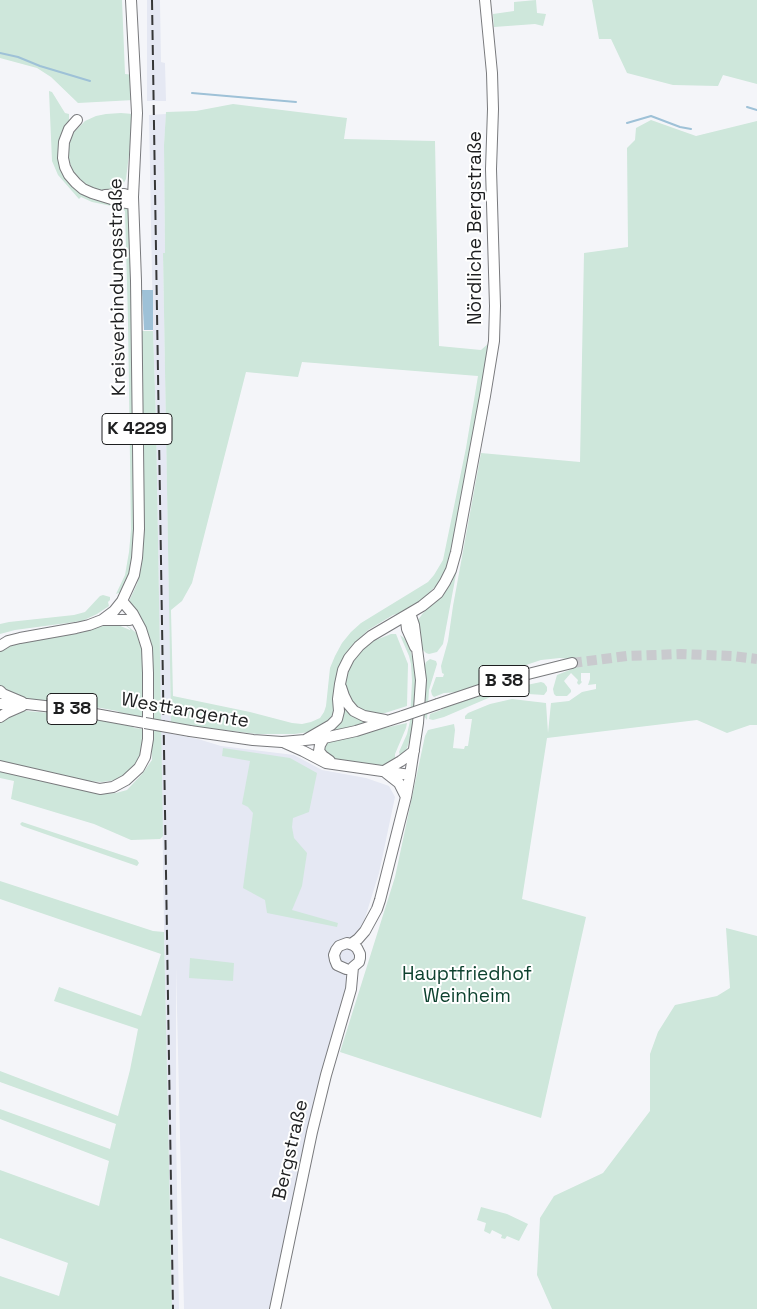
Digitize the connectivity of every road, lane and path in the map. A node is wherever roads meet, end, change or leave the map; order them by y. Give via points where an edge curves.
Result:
1 (131, 0) edge
2 (486, 0) edge
3 (77, 120) dead end
4 (134, 175) junction
5 (117, 194) junction
6 (100, 195) junction
7 (133, 200) junction
8 (122, 600) junction
9 (409, 614) junction
10 (102, 620) junction
11 (130, 620) junction
12 (383, 628) junction
13 (141, 629) junction
14 (409, 635) junction
15 (0, 637) edge
16 (0, 646) edge
17 (417, 650) junction
18 (572, 663) tunnel mouth
19 (340, 684) junction
20 (0, 691) edge
21 (0, 704) edge
22 (27, 704) junction
23 (0, 717) edge
24 (389, 720) junction
25 (324, 738) junction
26 (305, 740) junction
27 (282, 742) junction
28 (414, 751) junction
29 (0, 760) edge
30 (336, 764) junction
31 (5, 767) edge
32 (384, 771) junction
33 (410, 775) junction
34 (406, 797) junction
35 (355, 947) junction
36 (350, 968) junction
37 (275, 1309) edge

1 - 4 main road, Kreisverbindungsstraße / K 4229 via 137,113
2 - 9 main road, Nördliche Bergstraße via 493,109 494,341 451,570 438,592
3 - 6 main road via 64,142 65,167 83,189
4 - 5 main road
4 - 7 main road, Kreisverbindungsstraße / K 4229
5 - 6 main road
5 - 7 main road via 127,195
6 - 7 main road via 121,202
7 - 8 main road, Kreisverbindungsstraße / K 4229 via 138,529 134,575
8 - 10 main road, K 4229
8 - 11 main road via 121,608
8 - 13 main road
8 - 15 main road via 91,620
9 - 12 main road, Nördliche Bergstraße
9 - 14 main road via 406,626
9 - 17 main road, Bergstraße via 414,624
10 - 11 main road
10 - 16 main road, K 4229 via 20,638
11 - 13 main road
12 - 14 main road
12 - 19 main road, Nördliche Bergstraße via 358,646 343,670
13 - 31 main road via 147,648 148,740 143,762 132,775 123,781 82,784
14 - 17 main road
17 - 28 main road, Bergstraße via 421,680
18 - 24 main road, B 38, bridge via 524,675
19 - 24 main road via 354,710 364,716
19 - 26 main road, Nördliche Bergstraße via 339,711 332,726
20 - 22 main road
21 - 22 main road, Westtangente / B 38
22 - 23 main road
22 - 27 main road, Westtangente / B 38, bridge via 190,731
24 - 25 main road, B 38
25 - 26 main road, B 38
25 - 30 main road via 319,752
26 - 27 main road, Westtangente / B 38
27 - 30 main road via 326,763
28 - 32 main road
28 - 33 main road, Bergstraße
29 - 31 main road
30 - 32 main road
32 - 33 main road
32 - 34 main road via 399,783
33 - 34 main road, Bergstraße
34 - 35 main road, Bergstraße via 380,900
35 - 36 main road, Bergstraße via 360,954 359,962
35 - 36 main road, Bergstraße via 344,943 334,955 337,965
36 - 37 main road, Bergstraße via 353,981 312,1132

